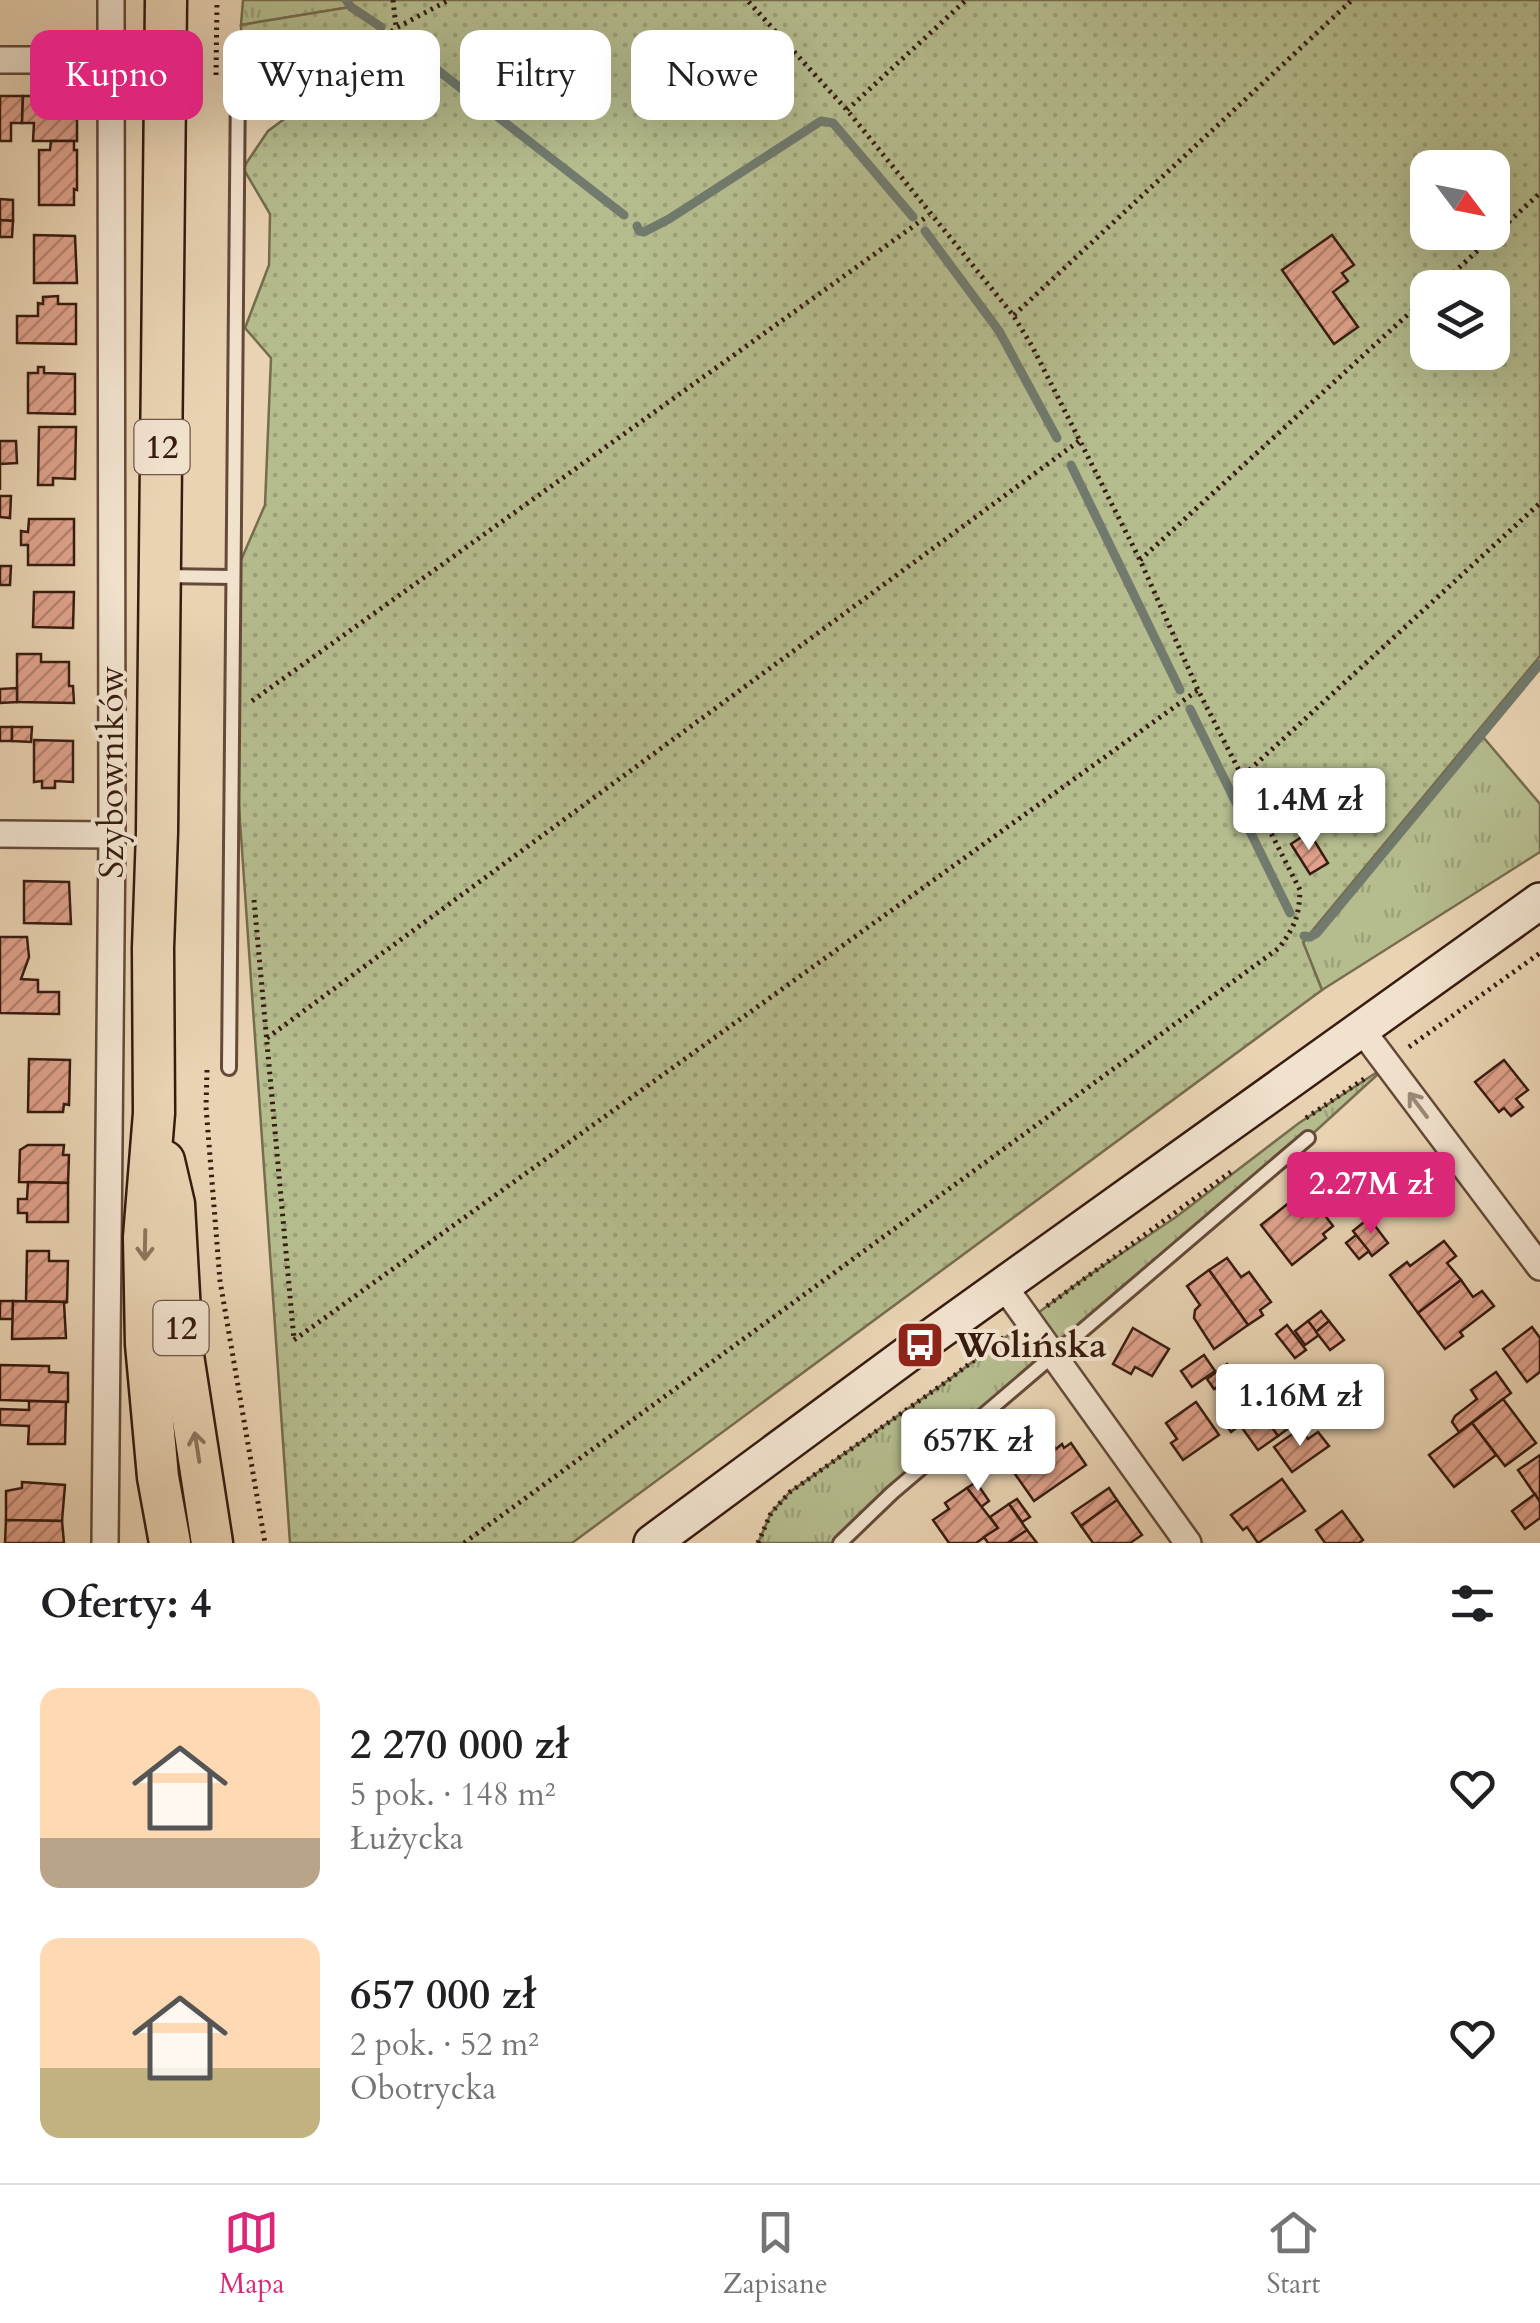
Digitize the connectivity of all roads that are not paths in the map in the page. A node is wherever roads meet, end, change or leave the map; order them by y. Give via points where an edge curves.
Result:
1 (111, 0) edge
2 (166, 0) edge
3 (110, 30) edge
4 (0, 60) edge
5 (30, 60) edge
6 (110, 120) edge
7 (238, 120) edge
8 (160, 576) junction
9 (233, 576) junction
10 (0, 834) edge
11 (112, 835) junction
12 (1540, 901) edge
13 (1361, 1028) junction
14 (229, 1068) dead end
15 (154, 1113) junction
16 (1308, 1138) dead end
17 (1540, 1267) edge
18 (1003, 1285) junction
19 (1054, 1354) junction
20 (105, 1543) edge
21 (170, 1543) edge
22 (212, 1543) edge
23 (652, 1543) edge
24 (840, 1543) edge
25 (1188, 1543) edge

1 - 3 street, Szybowników
2 - 8 main road, Szybowników / 12
4 - 5 street
6 - 11 street, Szybowników
7 - 9 lane
8 - 9 lane
8 - 15 main road, Szybowników / 12
9 - 14 lane
10 - 11 street
11 - 20 street, Szybowników
12 - 13 street
17 -> 13 street
13 - 18 street
15 -> 21 main road, Szybowników / 12 via 144,1237 146,1344
22 -> 15 main road, Szybowników / 12 via 182,1350 174,1204
16 - 19 lane
18 - 19 street
18 - 23 street
19 - 24 lane
19 - 25 street

